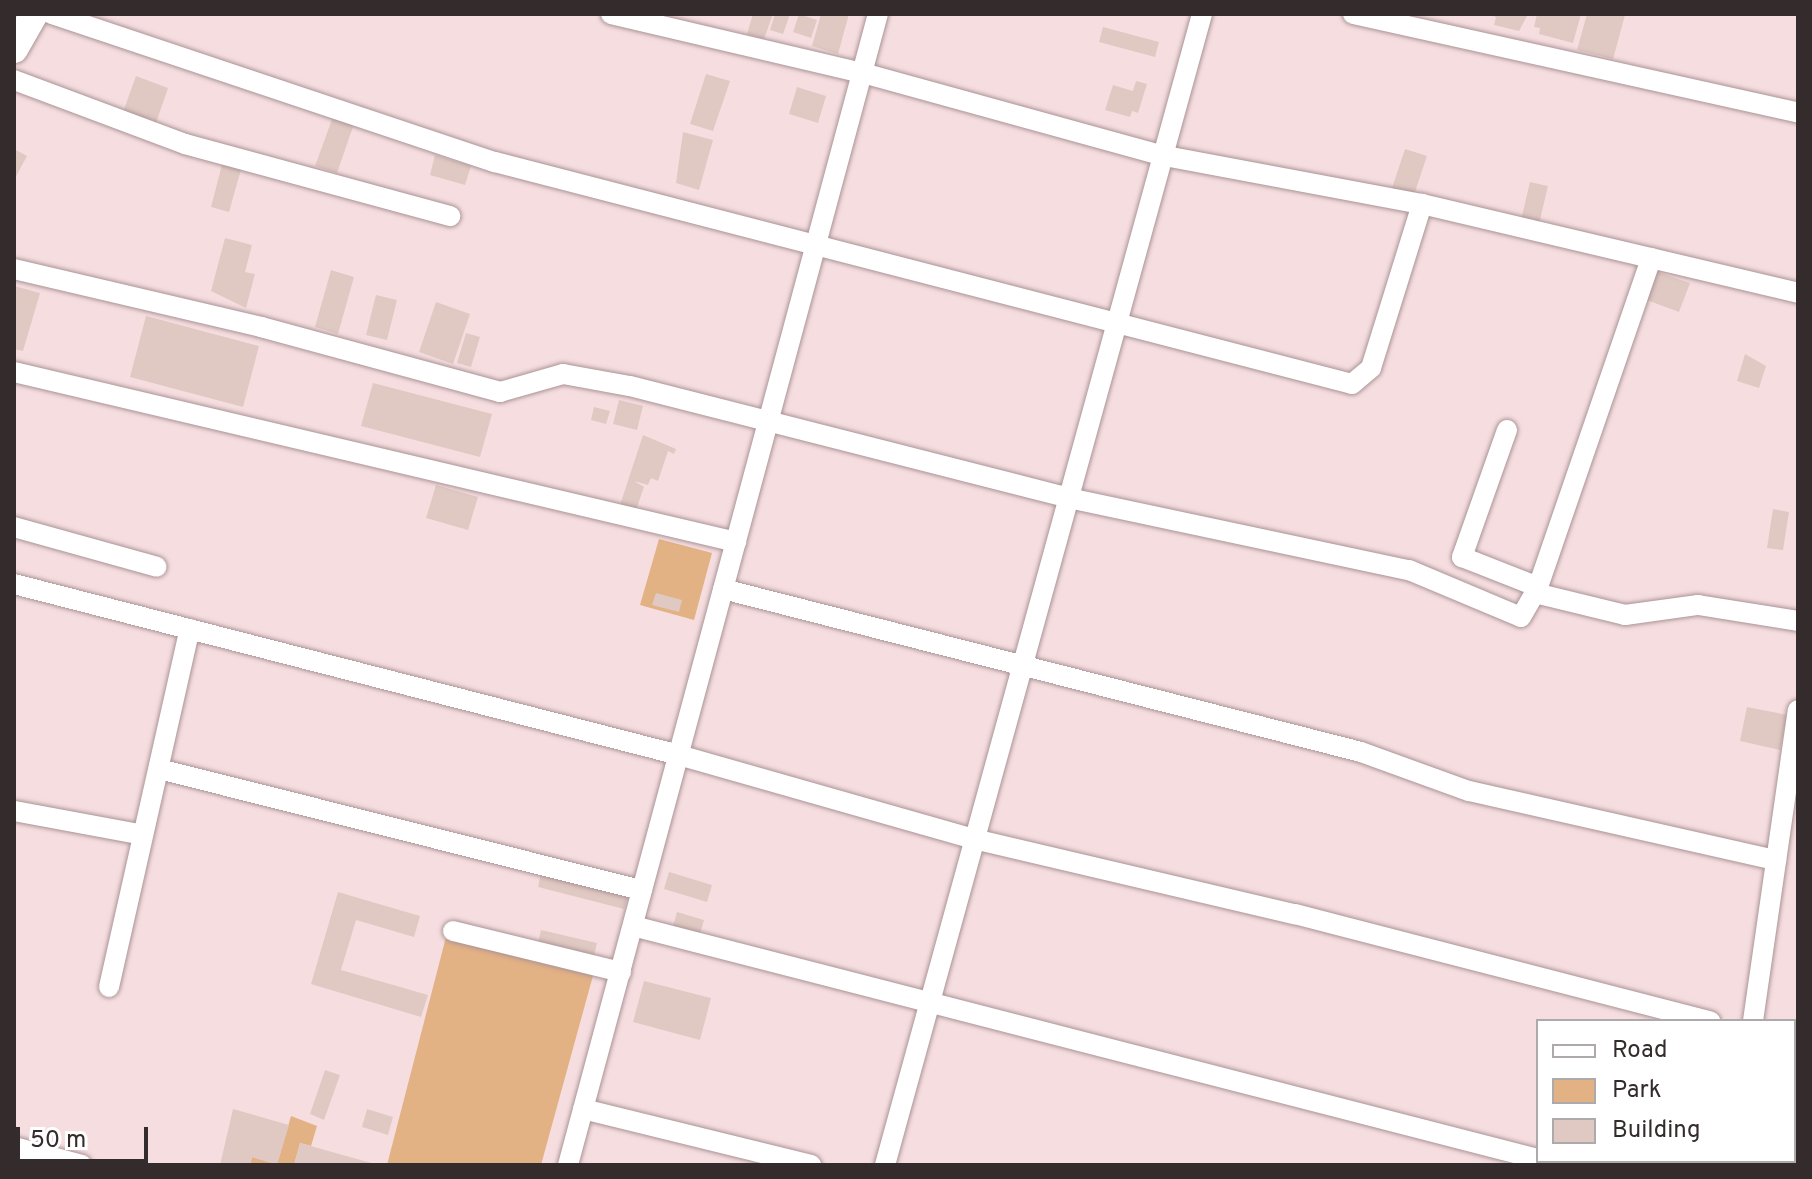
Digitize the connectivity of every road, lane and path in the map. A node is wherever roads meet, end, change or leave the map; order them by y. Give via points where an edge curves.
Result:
1 (34, 14) edge
2 (52, 14) edge
3 (611, 14) edge
4 (878, 14) edge
5 (1202, 14) edge
6 (1353, 14) edge
7 (14, 49) edge
8 (863, 73) junction
9 (15, 81) edge
10 (1798, 113) edge
11 (1165, 156) junction
12 (1422, 204) junction
13 (450, 216) dead end
14 (817, 243) junction
15 (1651, 258) junction
16 (14, 269) edge
17 (1798, 293) edge
18 (1117, 325) junction
19 (14, 372) edge
20 (768, 422) junction
21 (1507, 430) dead end
22 (1069, 498) junction
23 (14, 527) edge
24 (736, 542) junction
25 (157, 567) dead end
26 (14, 584) edge
27 (723, 589) junction
28 (1537, 590) junction
29 (1798, 621) edge
30 (190, 629) junction
31 (1022, 667) junction
32 (1798, 710) edge
33 (679, 755) junction
34 (159, 769) junction
35 (14, 811) edge
36 (143, 835) junction
37 (974, 839) junction
38 (1776, 860) junction
39 (642, 890) junction
40 (633, 926) junction
41 (453, 931) dead end
42 (621, 972) junction
43 (109, 987) dead end
44 (927, 1001) junction
45 (1702, 1019) edge
46 (1753, 1019) edge
47 (583, 1109) junction
48 (14, 1147) edge
49 (1536, 1158) edge
50 (82, 1165) edge
51 (568, 1165) edge
52 (811, 1165) edge
53 (885, 1165) edge

1 - 7 main road
2 - 14 street via 495,162
3 - 8 street
4 - 8 street
5 - 11 street
6 - 10 street
8 - 11 street
8 - 14 street
9 - 13 street via 185,144
11 - 12 street
11 - 18 street
12 - 15 street
12 - 18 street via 1371,368 1352,384
14 - 18 street
14 - 20 street
15 - 17 street
15 - 28 street
16 - 20 street via 261,327 500,392 551,375 578,374
18 - 22 street
19 - 24 street
20 - 22 street
20 - 24 street
21 - 28 street via 1462,557
22 - 28 street via 1409,570 1520,617
22 - 31 street
23 - 25 street
24 - 27 street
26 - 30 street
27 - 31 street
27 - 33 street
28 - 29 street via 1625,615 1698,605
30 - 33 street
30 - 34 street
31 - 37 street
31 - 38 street via 1376,756 1469,791
32 - 38 street
33 - 37 street
33 - 39 street
34 - 36 street
34 - 39 street
35 - 36 street
36 - 43 street
37 - 44 street
37 - 45 street via 1295,914
38 - 46 street
39 - 40 street
40 - 42 street
40 - 44 street
41 - 42 street
42 - 47 street
44 - 49 street
44 - 53 street
47 - 51 street
47 - 52 street
48 - 50 street

